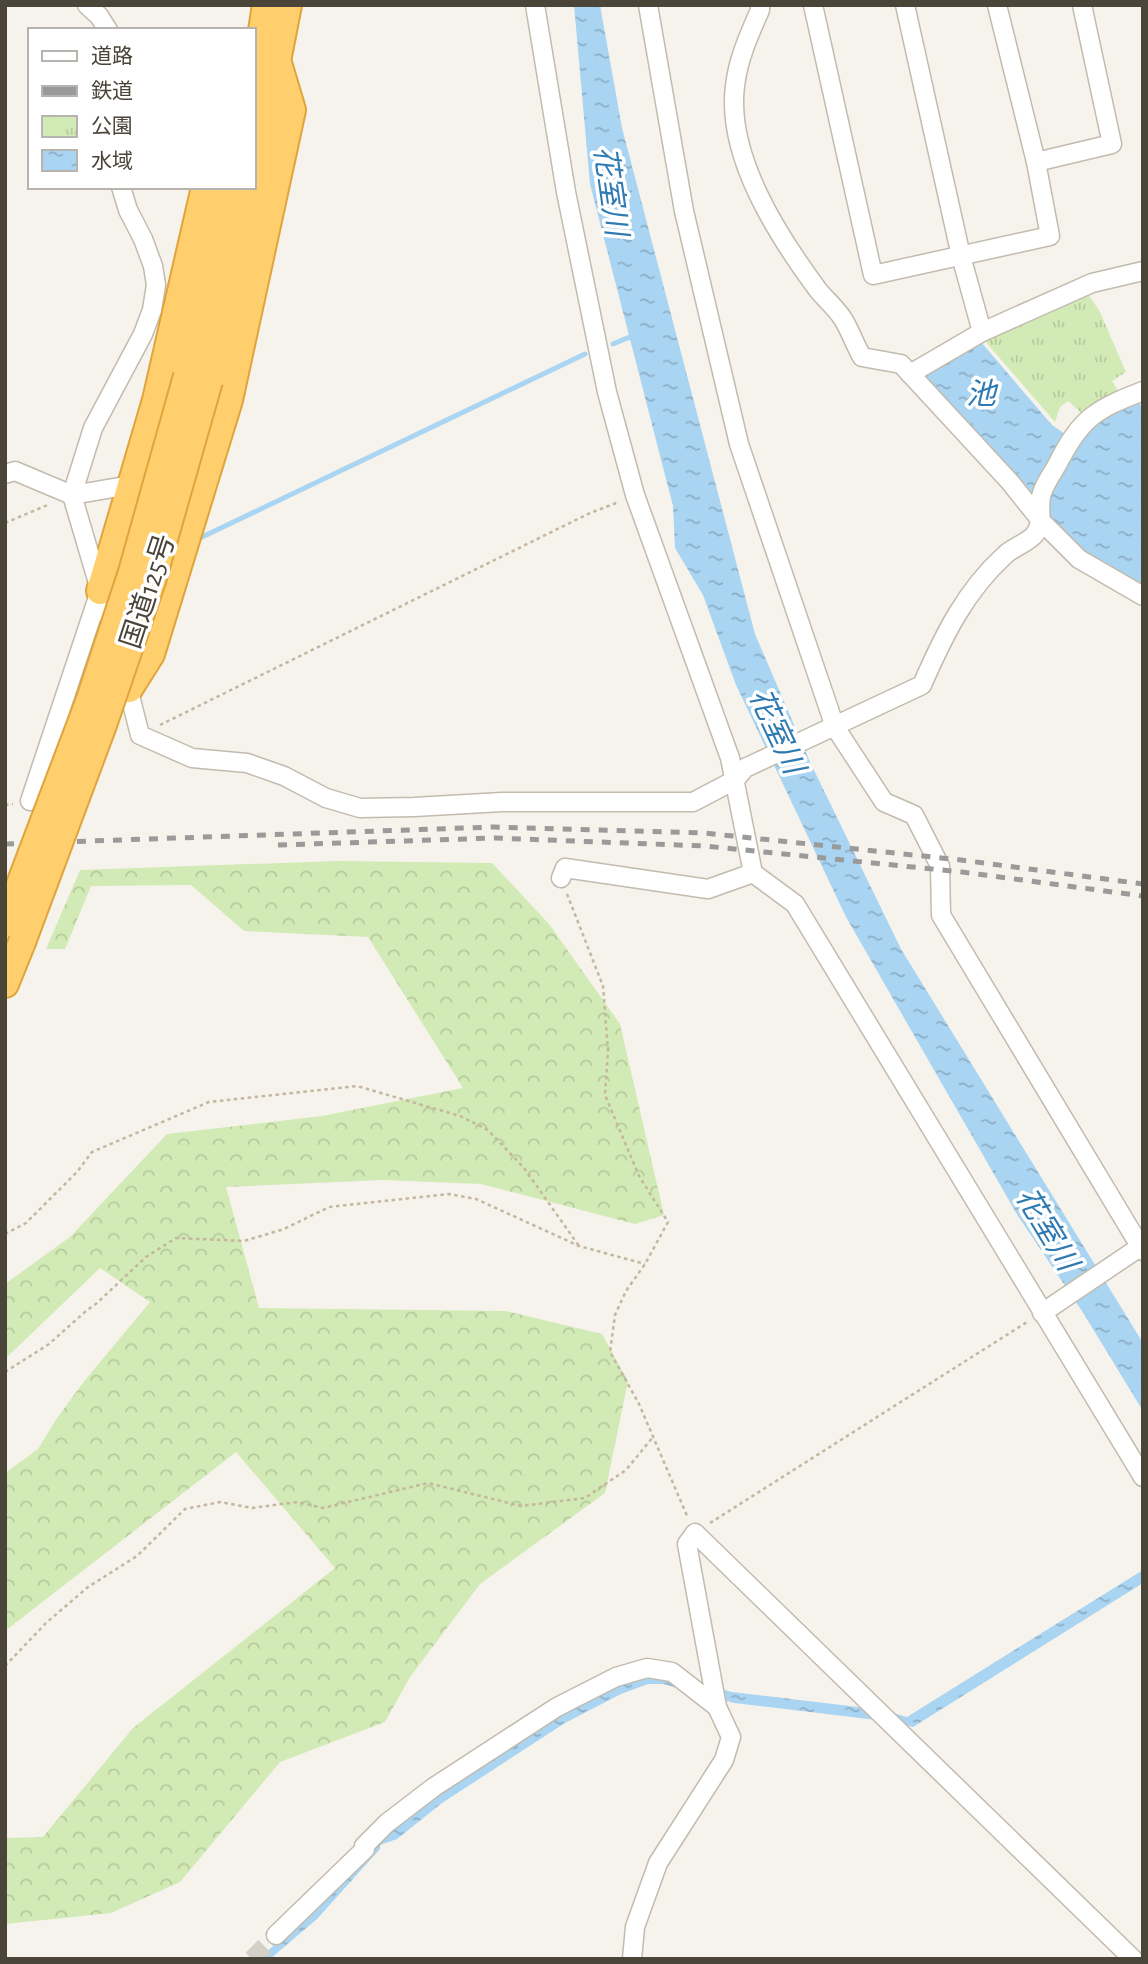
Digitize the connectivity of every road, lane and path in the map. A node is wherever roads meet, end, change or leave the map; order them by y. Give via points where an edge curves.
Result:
1 (88, 5) edge
2 (535, 5) edge
3 (648, 5) edge
4 (760, 5) edge
5 (813, 5) edge
6 (905, 5) edge
7 (997, 5) edge
8 (1082, 5) edge
9 (107, 28) edge
10 (268, 30) edge
11 (256, 75) edge
12 (256, 157) edge
13 (1036, 162) junction
14 (122, 189) edge
15 (205, 189) edge
16 (231, 189) edge
17 (251, 189) edge
18 (961, 256) junction
19 (1143, 271) edge
20 (982, 332) junction
21 (911, 374) junction
22 (198, 378) junction
23 (1141, 396) edge
24 (5, 474) edge
25 (131, 485) junction
26 (72, 495) junction
27 (635, 495) junction
28 (1042, 522) junction
29 (5, 523) edge
30 (100, 591) junction
31 (1143, 596) edge
32 (129, 689) junction
33 (831, 728) junction
34 (140, 735) junction
35 (99, 763) dead end
36 (740, 774) junction
37 (30, 801) dead end
38 (754, 873) junction
39 (561, 878) joint
40 (14, 933) edge
41 (5, 984) edge
42 (5, 1234) edge
43 (579, 1246) junction
44 (1142, 1249) edge
45 (645, 1264) junction
46 (1042, 1313) junction
47 (5, 1372) edge
48 (653, 1437) junction
49 (1143, 1477) edge
50 (695, 1532) junction
51 (5, 1666) edge
52 (717, 1707) junction
53 (276, 1936) tunnel mouth
54 (632, 1959) edge
55 (1133, 1959) edge

1 - 9 street
2 - 27 street via 566,192 607,393
3 - 33 street via 684,211 739,444
4 - 21 street via 742,51 734,99 734,125 755,186 776,228 843,318 862,357 901,364
5 - 18 street via 873,275
6 - 18 street
7 - 13 street
8 - 13 street via 1112,144
10 - 11 highway
10 - 12 highway
10 - 32 highway via 292,110 229,400 151,654
13 - 18 street via 1050,236
14 - 26 street via 153,266 152,310 93,428
15 - 25 highway via 156,400
16 - 22 highway, 国道125号
17 - 22 highway, 国道125号
18 - 20 street
19 - 20 street via 1092,282
20 - 21 street
21 - 28 street
22 - 40 highway, 国道125号, bridge via 46,820
23 - 28 street via 1105,407 1081,424 1041,495
24 - 26 street via 15,471
25 - 26 street
25 - 30 highway
26 - 29 path
26 - 30 street
27 - 34 path
27 - 36 street via 730,758
28 - 31 street via 1079,559
28 - 33 street via 1034,536 1005,555 966,597 922,685
30 - 32 street
30 - 37 street
32 - 34 street
32 - 35 street
33 - 36 street
33 - 44 street via 884,802 914,816 940,866 941,915
34 - 36 street via 192,758 247,763 360,808 694,802
36 - 38 street
38 - 39 street via 708,889 565,868
38 - 46 street via 795,904
39 - 45 path via 603,986 606,1095 639,1176 668,1222
40 - 41 highway, 国道125号
42 - 43 path via 26,1223 92,1152 209,1102 357,1086 460,1116 488,1130 524,1168
43 - 45 path
43 - 47 path via 476,1199 449,1194 329,1207 284,1229 244,1241 176,1238 146,1257 50,1343
44 - 46 street
45 - 48 path via 615,1315 610,1352
46 - 49 street
46 - 50 path
48 - 50 path
48 - 51 path via 626,1470 585,1498 521,1506 428,1483 323,1508 297,1502 252,1508 219,1502 185,1509 137,1556 88,1587 46,1623
50 - 52 street via 688,1544
50 - 55 street
52 - 53 street via 672,1672 647,1668 616,1677 557,1707 415,1802 364,1846
52 - 54 street via 731,1737 724,1760 658,1863 635,1927

